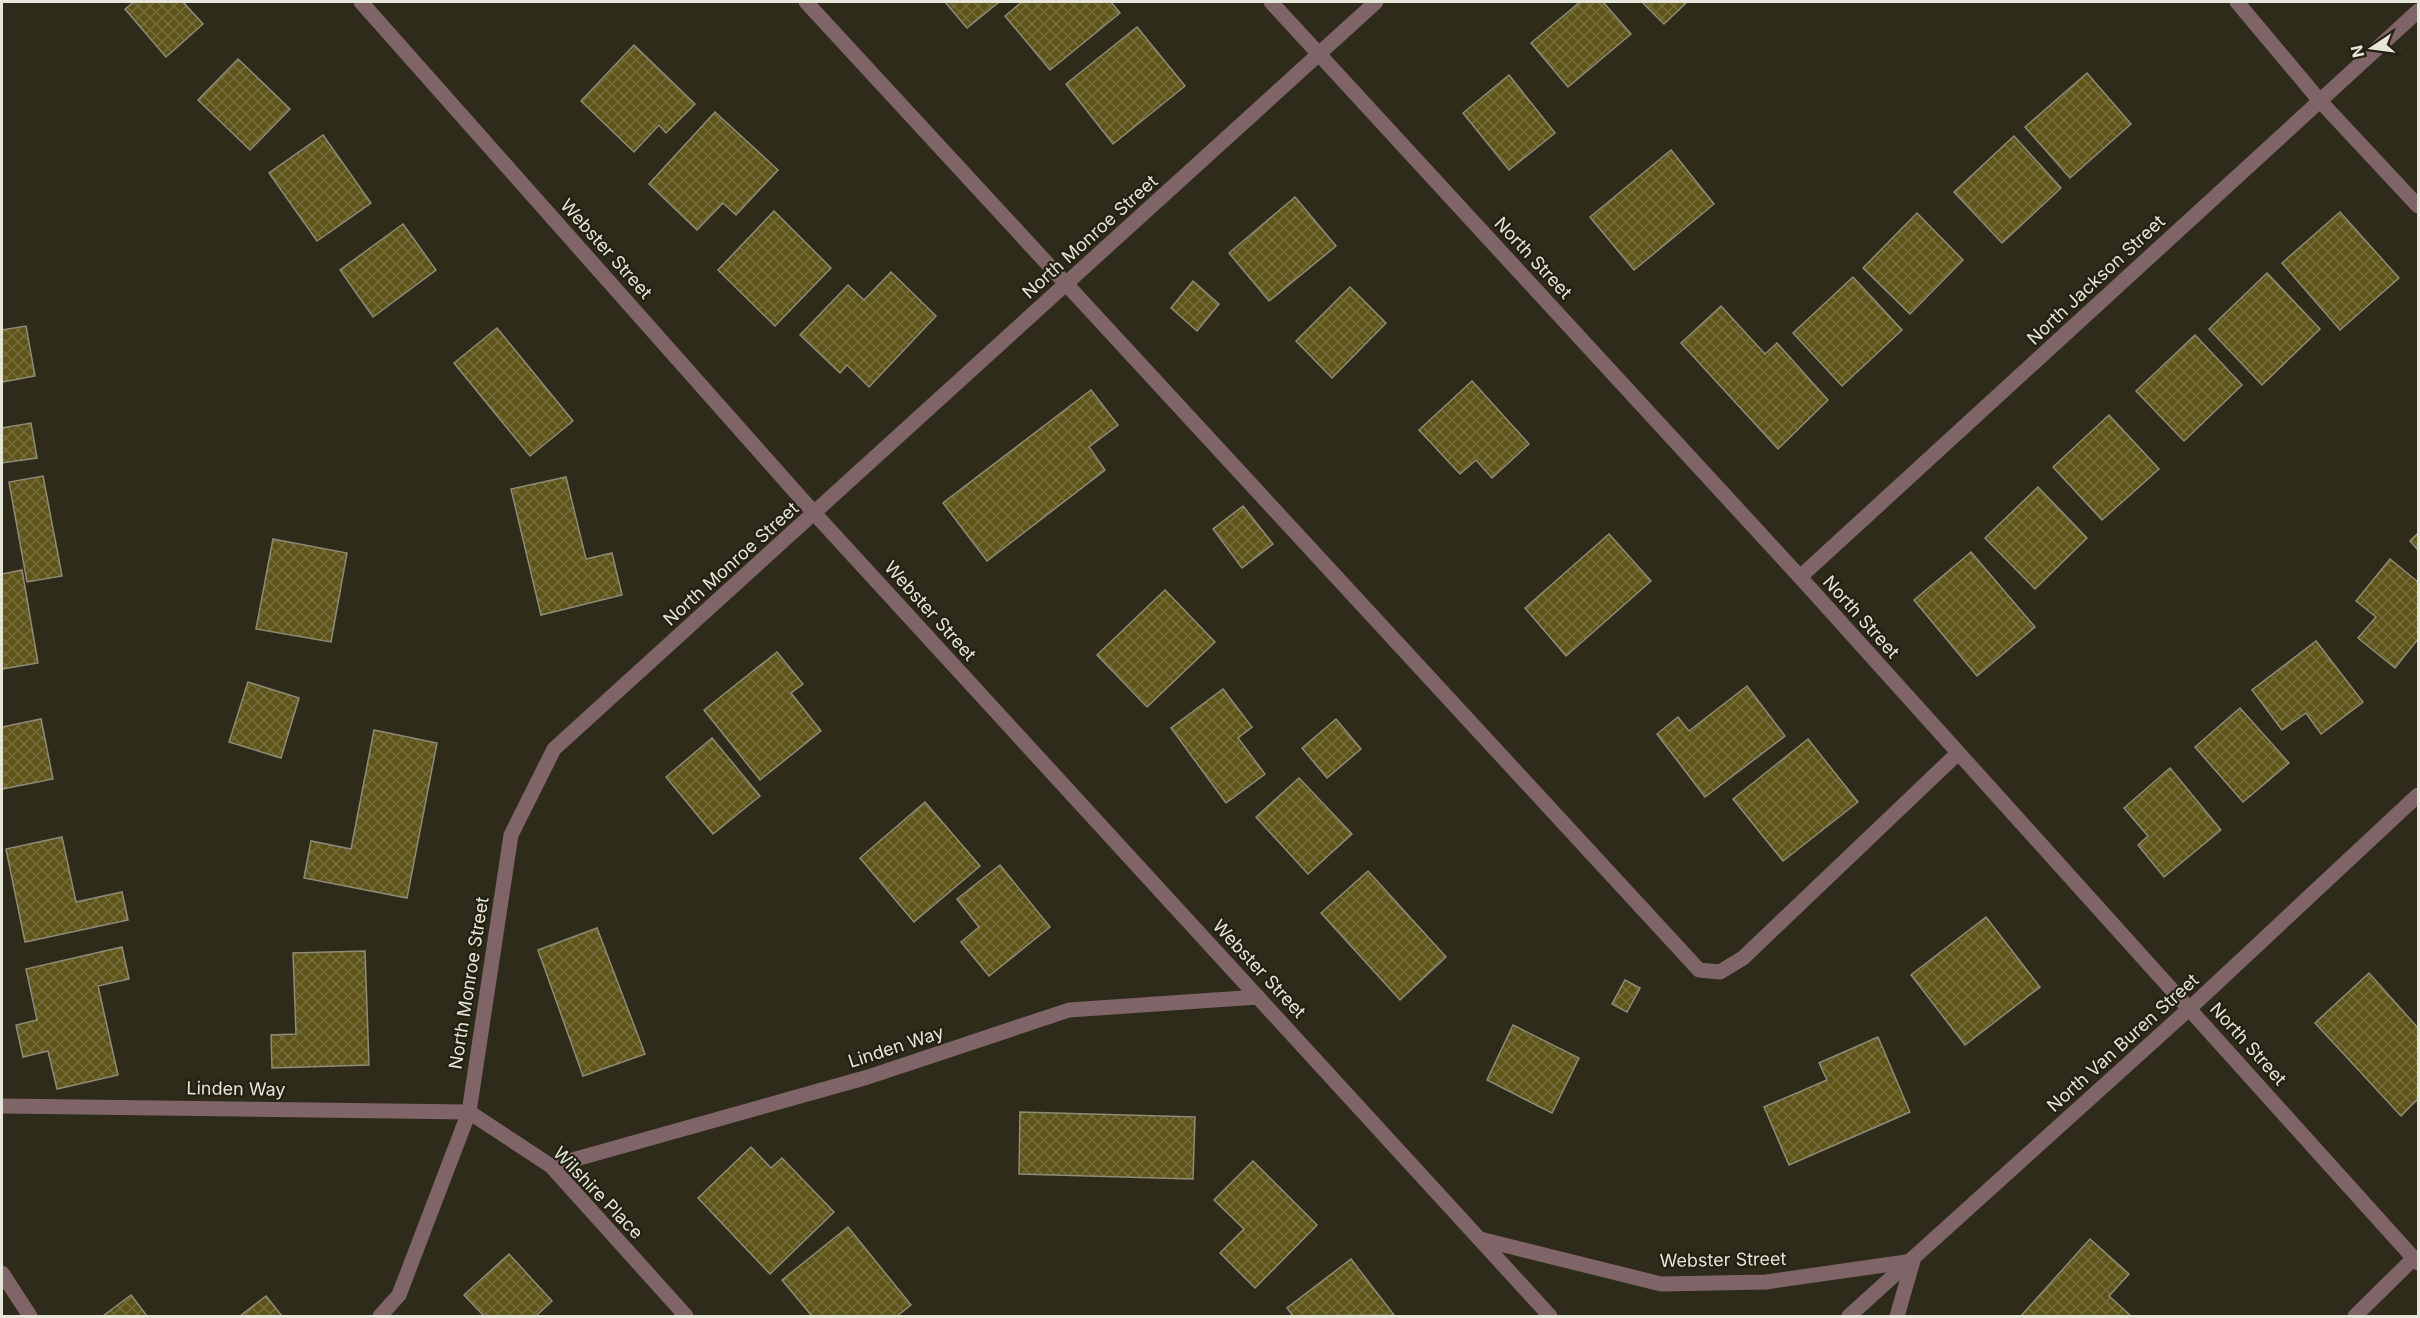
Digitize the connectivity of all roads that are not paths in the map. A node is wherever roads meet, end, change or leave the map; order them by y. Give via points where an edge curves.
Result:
1 (361, 2) edge
2 (806, 2) edge
3 (1270, 2) edge
4 (1376, 2) edge
5 (2237, 2) edge
6 (2418, 11) edge
7 (1319, 55) junction
8 (2320, 101) junction
9 (2418, 206) edge
10 (1066, 285) junction
11 (815, 514) junction
12 (1800, 577) junction
13 (1957, 754) junction
14 (2418, 795) edge
15 (1258, 997) junction
16 (2190, 1008) junction
17 (2, 1106) edge
18 (469, 1112) junction
19 (551, 1166) junction
20 (1480, 1239) junction
21 (2416, 1260) edge
22 (1912, 1261) junction
23 (2, 1273) edge
24 (30, 1317) edge
25 (380, 1317) edge
26 (686, 1317) edge
27 (1550, 1317) edge
28 (1849, 1317) edge
29 (1897, 1317) edge
30 (2355, 1317) edge

1 - 11 street, Webster Street
2 - 10 street
3 - 7 street, North Street
4 - 7 street, North Monroe Street
5 - 8 street
6 - 8 street, North Jackson Street
7 - 10 street, North Monroe Street
7 - 12 street, North Street
8 - 9 street
8 - 12 street, North Jackson Street
10 - 11 street, North Monroe Street
10 - 13 street via 1699,970 1720,972 1743,958
11 - 15 street, Webster Street
11 - 18 street, North Monroe Street via 554,749 511,835
12 - 13 street, North Street
13 - 16 street, North Street
14 - 16 street, North Van Buren Street
15 - 19 street, Linden Way via 1069,1010 868,1077
15 - 20 street, Webster Street
16 - 21 street, North Street
16 - 22 street, North Van Buren Street
17 - 18 street, Linden Way
18 - 19 street, Wilshire Place
18 - 25 street, North Monroe Street via 399,1295
19 - 26 street, Wilshire Place
20 - 22 street, Webster Street via 1661,1284 1766,1282
20 - 27 street, Webster Street
21 - 30 street
22 - 28 street, North Van Buren Street
22 - 29 street
23 - 24 street

